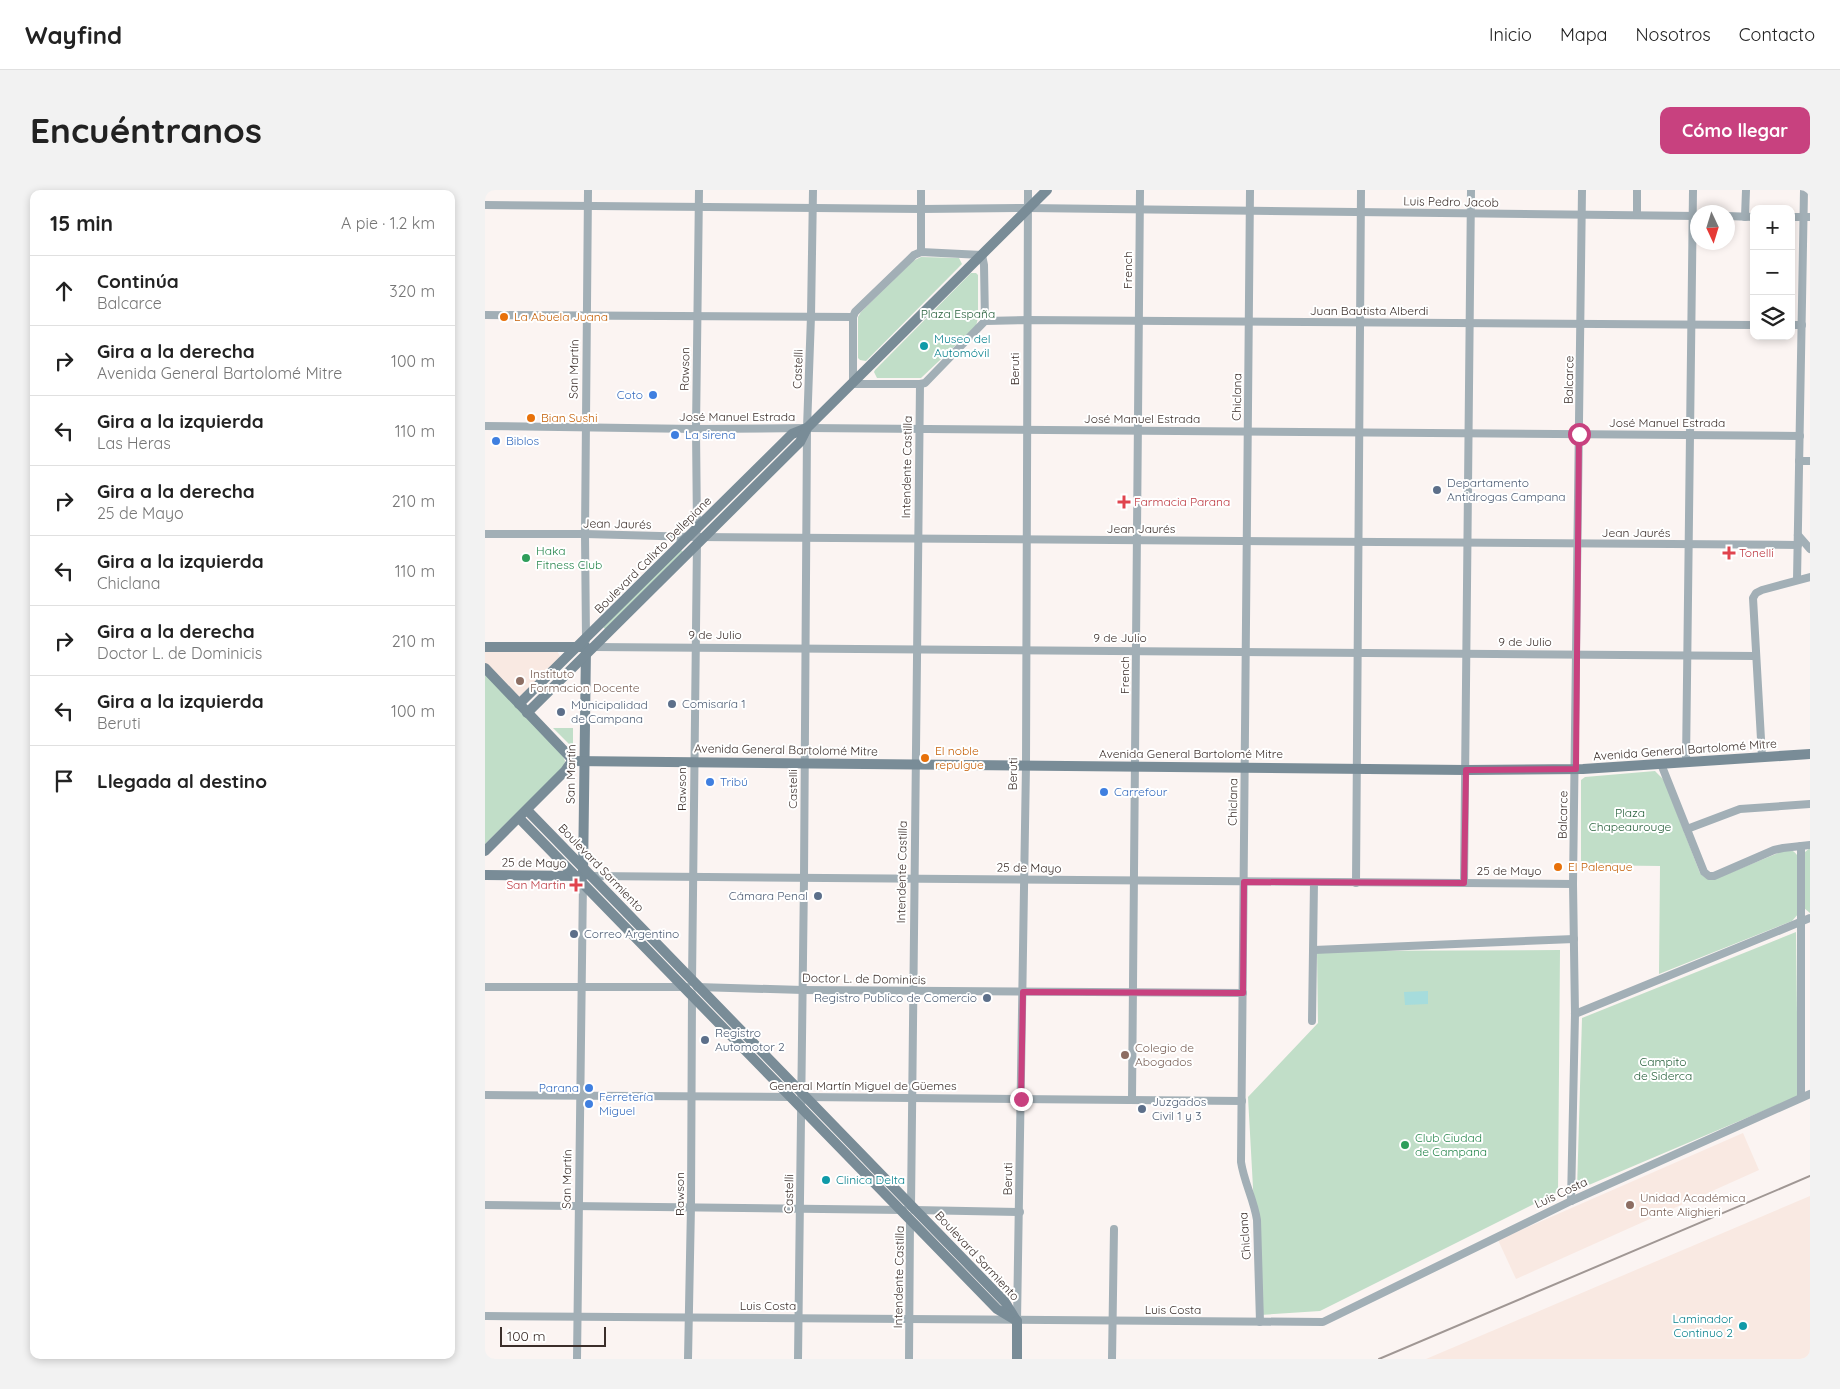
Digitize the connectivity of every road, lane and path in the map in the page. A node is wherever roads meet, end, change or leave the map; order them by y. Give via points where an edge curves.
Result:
1 (588, 190) edge
2 (699, 190) edge
3 (813, 190) edge
4 (921, 190) edge
5 (1028, 190) edge
6 (1047, 190) edge
7 (1140, 190) edge
8 (1250, 190) edge
9 (1361, 190) edge
10 (1471, 190) edge
11 (1582, 190) edge
12 (1637, 190) edge
13 (1693, 190) edge
14 (1746, 190) edge
15 (1804, 190) edge
16 (485, 205) edge
17 (1694, 205) edge
18 (587, 207) junction
19 (699, 208) junction
20 (813, 208) junction
21 (1028, 208) junction
22 (921, 209) junction
23 (1140, 209) junction
24 (1250, 211) junction
25 (1360, 212) junction
26 (1471, 214) junction
27 (1582, 215) junction
28 (1637, 216) junction
29 (1690, 216) edge
30 (1735, 216) edge
31 (1749, 217) edge
32 (1807, 217) edge
33 (1694, 250) edge
34 (921, 252) junction
35 (982, 255) junction
36 (1803, 284) junction
37 (1810, 292) edge
38 (1806, 310) edge
39 (587, 314) junction
40 (485, 315) edge
41 (697, 315) junction
42 (811, 316) junction
43 (853, 316) junction
44 (1028, 320) junction
45 (1139, 321) junction
46 (985, 322) junction
47 (1249, 322) junction
48 (1359, 322) junction
49 (1470, 323) junction
50 (1581, 324) junction
51 (1691, 324) junction
52 (1750, 325) edge
53 (1795, 325) edge
54 (1802, 325) junction
55 (853, 384) junction
56 (920, 384) junction
57 (485, 426) edge
58 (585, 428) junction
59 (807, 428) junction
60 (696, 429) junction
61 (919, 429) junction
62 (1027, 430) junction
63 (1138, 430) junction
64 (1248, 431) junction
65 (1359, 432) junction
66 (1469, 433) junction
67 (1579, 434) junction
68 (1690, 435) junction
69 (1800, 436) junction
70 (1810, 460) edge
71 (1799, 461) junction
72 (485, 534) edge
73 (585, 534) junction
74 (1798, 535) junction
75 (697, 537) junction
76 (806, 538) junction
77 (918, 539) junction
78 (1027, 540) junction
79 (1137, 540) junction
80 (1247, 541) junction
81 (1358, 542) junction
82 (1468, 543) junction
83 (1578, 544) junction
84 (1689, 544) junction
85 (1798, 545) junction
86 (1810, 549) edge
87 (1810, 577) edge
88 (1797, 580) junction
89 (485, 647) edge
90 (586, 647) junction
91 (695, 648) junction
92 (805, 648) junction
93 (916, 649) junction
94 (1026, 650) junction
95 (1136, 651) junction
96 (1246, 652) junction
97 (1357, 653) junction
98 (1467, 654) junction
99 (1577, 654) junction
100 (1688, 655) junction
101 (1756, 656) junction
102 (485, 668) edge
103 (519, 704) junction
104 (527, 713) junction
105 (1810, 754) edge
106 (1762, 757) junction
107 (572, 761) junction
108 (583, 761) junction
109 (694, 762) junction
110 (1686, 762) junction
111 (804, 763) junction
112 (915, 764) junction
113 (1661, 764) junction
114 (1026, 765) junction
115 (1135, 766) junction
116 (1245, 767) junction
117 (1357, 768) junction
118 (1576, 769) junction
119 (1466, 770) junction
120 (1810, 804) edge
121 (527, 810) junction
122 (519, 818) junction
123 (1687, 829) junction
124 (1810, 845) edge
125 (1801, 846) junction
126 (485, 851) edge
127 (485, 875) edge
128 (583, 876) junction
129 (693, 877) junction
130 (804, 878) junction
131 (913, 879) junction
132 (1023, 880) junction
133 (1134, 881) junction
134 (1244, 882) junction
135 (1314, 882) junction
136 (1356, 883) junction
137 (1464, 883) junction
138 (1573, 884) junction
139 (1810, 918) edge
140 (1801, 922) junction
141 (1574, 939) junction
142 (1314, 950) junction
143 (485, 987) edge
144 (582, 987) junction
145 (692, 987) junction
146 (803, 990) junction
147 (912, 991) junction
148 (1023, 992) junction
149 (1133, 992) junction
150 (1243, 993) junction
151 (1575, 1014) junction
152 (1312, 1021) dead end
153 (1810, 1094) edge
154 (485, 1095) edge
155 (581, 1095) junction
156 (692, 1096) junction
157 (800, 1098) junction
158 (911, 1098) junction
159 (1801, 1098) junction
160 (1021, 1099) junction
161 (1133, 1099) junction
162 (1241, 1102) junction
163 (1571, 1201) junction
164 (485, 1205) edge
165 (579, 1206) junction
166 (691, 1206) junction
167 (800, 1208) junction
168 (910, 1211) junction
169 (1020, 1212) junction
170 (1114, 1229) dead end
171 (485, 1316) edge
172 (577, 1317) junction
173 (689, 1317) junction
174 (799, 1318) junction
175 (909, 1318) junction
176 (1017, 1320) junction
177 (1114, 1321) junction
178 (1260, 1322) junction
179 (577, 1359) edge
180 (689, 1359) edge
181 (798, 1359) edge
182 (909, 1359) edge
183 (1017, 1359) edge
184 (1112, 1359) edge

1 - 18 street, San Martín
2 - 19 street, Rawson
3 - 20 street, Castelli
4 - 22 street
5 - 21 street, Beruti
6 - 21 main road, Boulevard Calixto Dellepiane
7 - 23 street, French
8 - 24 street, Chiclana
9 - 25 street
10 - 26 street
11 - 27 street, Balcarce
12 - 28 street
13 - 17 street
14 - 31 street
15 - 32 street
16 - 18 street, Luis Pedro Jacob
18 - 19 street, Luis Pedro Jacob
18 - 39 street, San Martín
19 - 20 street, Luis Pedro Jacob
19 - 41 street, Rawson
20 - 22 street, Luis Pedro Jacob
20 - 42 street, Castelli
21 - 22 street, Luis Pedro Jacob
21 - 23 street, Luis Pedro Jacob
21 - 35 main road, Boulevard Calixto Dellepiane
21 - 44 street, Beruti
22 - 34 street
23 - 24 street, Luis Pedro Jacob
23 - 45 street, French
24 - 25 street, Luis Pedro Jacob
24 - 47 street, Chiclana
25 - 26 street, Luis Pedro Jacob
25 - 48 street
26 - 27 street, Luis Pedro Jacob
26 - 49 street
27 - 28 street, Luis Pedro Jacob
27 - 50 street, Balcarce
28 - 29 street, Luis Pedro Jacob
30 - 31 street
32 - 36 street
33 - 51 street
34 - 35 street
34 - 43 street via 914,255
35 - 46 street
35 - 55 main road, Boulevard Calixto Dellepiane
36 - 37 street
36 - 38 street
38 - 54 street
39 - 40 street
39 - 41 street
39 - 58 street, San Martín
41 - 42 street
41 - 60 street, Rawson
42 - 43 street
42 - 59 street, Castelli
43 - 55 street
44 - 45 street, Juan Bautista Alberdi
44 - 46 street, Juan Bautista Alberdi
44 - 62 street, Beruti
45 - 47 street, Juan Bautista Alberdi
45 - 63 street, French
46 - 56 street via 925,383
47 - 48 street, Juan Bautista Alberdi
47 - 64 street, Chiclana
48 - 49 street, Juan Bautista Alberdi
48 - 65 street
49 - 50 street, Juan Bautista Alberdi
49 - 66 street
50 - 51 street, Juan Bautista Alberdi
50 - 67 street, Balcarce
51 - 52 street, Juan Bautista Alberdi
51 - 68 street
53 - 54 street
54 - 69 street
55 - 56 street
55 - 59 main road, Boulevard Calixto Dellepiane
56 - 61 street, Intendente Castilla
57 - 58 street, José Manuel Estrada
58 - 60 street, José Manuel Estrada
58 - 73 street, San Martín
59 - 60 street, José Manuel Estrada
59 - 61 street, José Manuel Estrada
59 - 75 main road, Boulevard Calixto Dellepiane via 792,434
59 - 76 street, Castelli
60 - 75 street, Rawson
61 - 62 street, José Manuel Estrada
61 - 77 street, Intendente Castilla
62 - 63 street, José Manuel Estrada
62 - 78 street, Beruti
63 - 64 street, José Manuel Estrada
63 - 79 street, French
64 - 65 street, José Manuel Estrada
64 - 80 street, Chiclana
65 - 66 street, José Manuel Estrada
65 - 81 street
66 - 67 street, José Manuel Estrada
66 - 82 street
67 - 68 street, José Manuel Estrada
67 - 83 street, Balcarce
68 - 69 street, José Manuel Estrada
68 - 84 street
69 - 71 street
70 - 71 street
71 - 74 street
72 - 73 street, Jean Jaurés
73 - 75 street, Jean Jaurés
73 - 90 street, San Martín
74 - 85 street
74 - 86 street
75 - 76 street, Jean Jaurés
75 - 90 main road, Boulevard Calixto Dellepiane
75 - 91 street, Rawson
76 - 77 street, Jean Jaurés
76 - 92 street, Castelli
77 - 78 street, Jean Jaurés
77 - 93 street, Intendente Castilla
78 - 79 street, Jean Jaurés
78 - 94 street, Beruti
79 - 80 street, Jean Jaurés
79 - 95 street, French
80 - 81 street, Jean Jaurés
80 - 96 street, Chiclana
81 - 82 street, Jean Jaurés
81 - 97 street
82 - 83 street, Jean Jaurés
82 - 98 street
83 - 84 street, Jean Jaurés
83 - 99 street, Balcarce
84 - 85 street, Jean Jaurés
84 - 100 street
85 - 88 street
87 - 88 street
88 - 101 street via 1762,590 1753,598
89 - 90 main road, 9 de Julio
90 - 91 street, 9 de Julio
90 - 103 main road, Boulevard Calixto Dellepiane
90 - 104 main road, Boulevard Calixto Dellepiane
90 - 108 main road, San Martín
91 - 92 street, 9 de Julio
91 - 109 street, Rawson
92 - 93 street, 9 de Julio
92 - 111 street, Castelli
93 - 94 street, 9 de Julio
93 - 112 street, Intendente Castilla
94 - 95 street, 9 de Julio
94 - 114 street, Beruti
95 - 96 street, 9 de Julio
95 - 115 street, French
96 - 97 street, 9 de Julio
96 - 116 street, Chiclana
97 - 98 street, 9 de Julio
97 - 117 street
98 - 99 street, 9 de Julio
98 - 119 street
99 - 100 street, 9 de Julio
99 - 118 street, Balcarce
100 - 101 street, 9 de Julio
100 - 110 street
101 - 106 street
102 - 103 main road
103 - 104 main road
104 - 107 main road
105 - 106 main road, Avenida General Bartolomé Mitre
106 - 110 main road, Avenida General Bartolomé Mitre
107 - 108 main road, Avenida General Bartolomé Mitre
107 - 121 main road
108 - 109 main road, Avenida General Bartolomé Mitre
108 - 128 main road, San Martín
109 - 111 main road, Avenida General Bartolomé Mitre
109 - 129 street, Rawson
110 - 113 main road, Avenida General Bartolomé Mitre
111 - 112 main road, Avenida General Bartolomé Mitre
111 - 130 street, Castelli
112 - 114 main road, Avenida General Bartolomé Mitre
112 - 131 street, Intendente Castilla
113 - 118 main road, Avenida General Bartolomé Mitre
113 - 123 street
114 - 115 main road, Avenida General Bartolomé Mitre
114 - 132 street, Beruti
115 - 116 main road, Avenida General Bartolomé Mitre
115 - 133 street, French
116 - 117 main road, Avenida General Bartolomé Mitre
116 - 134 street, Chiclana
117 - 119 main road, Avenida General Bartolomé Mitre
117 - 136 street
118 - 119 main road, Avenida General Bartolomé Mitre
118 - 138 street, Balcarce
119 - 137 street
120 - 123 street via 1740,809
121 - 122 main road
121 - 128 main road, Boulevard Sarmiento
122 - 126 main road
122 - 128 main road, Boulevard Sarmiento
123 - 125 street via 1704,872 1709,876 1775,850
124 - 125 street
125 - 140 street
127 - 128 main road, 25 de Mayo
128 - 129 street, 25 de Mayo
128 - 144 street, San Martín
128 - 145 main road, Boulevard Sarmiento
129 - 130 street, 25 de Mayo
129 - 145 street, Rawson
130 - 131 street, 25 de Mayo
130 - 146 street, Castelli
131 - 132 street, 25 de Mayo
131 - 147 street, Intendente Castilla
132 - 133 street, 25 de Mayo
132 - 148 street, Beruti
133 - 134 street, 25 de Mayo
133 - 149 street, French
134 - 135 street, 25 de Mayo
134 - 150 street, Chiclana
135 - 136 street, 25 de Mayo
135 - 142 street
136 - 137 street, 25 de Mayo
137 - 138 street, 25 de Mayo
138 - 141 street, Balcarce
139 - 140 street
140 - 151 street
140 - 159 street
141 - 142 street
141 - 151 street, Balcarce
142 - 152 street
143 - 144 street, Doctor L. de Dominicis
144 - 145 street, Doctor L. de Dominicis
144 - 155 street, San Martín
145 - 146 street, Doctor L. de Dominicis
145 - 156 street, Rawson
145 - 157 main road, Boulevard Sarmiento
146 - 147 street, Doctor L. de Dominicis
146 - 157 street, Castelli
147 - 148 street, Doctor L. de Dominicis
147 - 158 street, Intendente Castilla
148 - 149 street, Doctor L. de Dominicis
148 - 160 street, Beruti
149 - 150 street, Doctor L. de Dominicis
149 - 161 street, French
150 - 162 street, Chiclana
151 - 163 street, Balcarce
153 - 159 street, Luis Costa
154 - 155 street, General Martín Miguel de Güemes
155 - 156 street, General Martín Miguel de Güemes
155 - 165 street, San Martín
156 - 157 street, General Martín Miguel de Güemes
156 - 166 street, Rawson
157 - 158 street, General Martín Miguel de Güemes
157 - 167 street, Castelli
157 - 168 main road, Boulevard Sarmiento
158 - 160 street, General Martín Miguel de Güemes
158 - 168 street, Intendente Castilla
159 - 163 street, Luis Costa
160 - 161 street, General Martín Miguel de Güemes
160 - 169 street, Beruti
161 - 162 street, General Martín Miguel de Güemes
162 - 178 street, Chiclana via 1241,1162 1257,1220
163 - 178 street, Luis Costa via 1332,1318 1315,1322
164 - 165 street
165 - 166 street
165 - 172 street, San Martín
166 - 167 street
166 - 173 street, Rawson
167 - 168 street
167 - 174 street, Castelli
168 - 169 street
168 - 175 street, Intendente Castilla
168 - 176 main road, Boulevard Sarmiento via 997,1309
169 - 176 street, Beruti
170 - 177 street
171 - 172 street, Luis Costa
172 - 173 street, Luis Costa
172 - 179 street, San Martín
173 - 174 street, Luis Costa
173 - 180 street, Rawson
174 - 175 street, Luis Costa
174 - 181 street, Castelli
175 - 176 street, Luis Costa
175 - 182 street, Intendente Castilla
176 - 177 street, Luis Costa
176 - 183 main road, Beruti
177 - 178 street, Luis Costa
177 - 184 street

